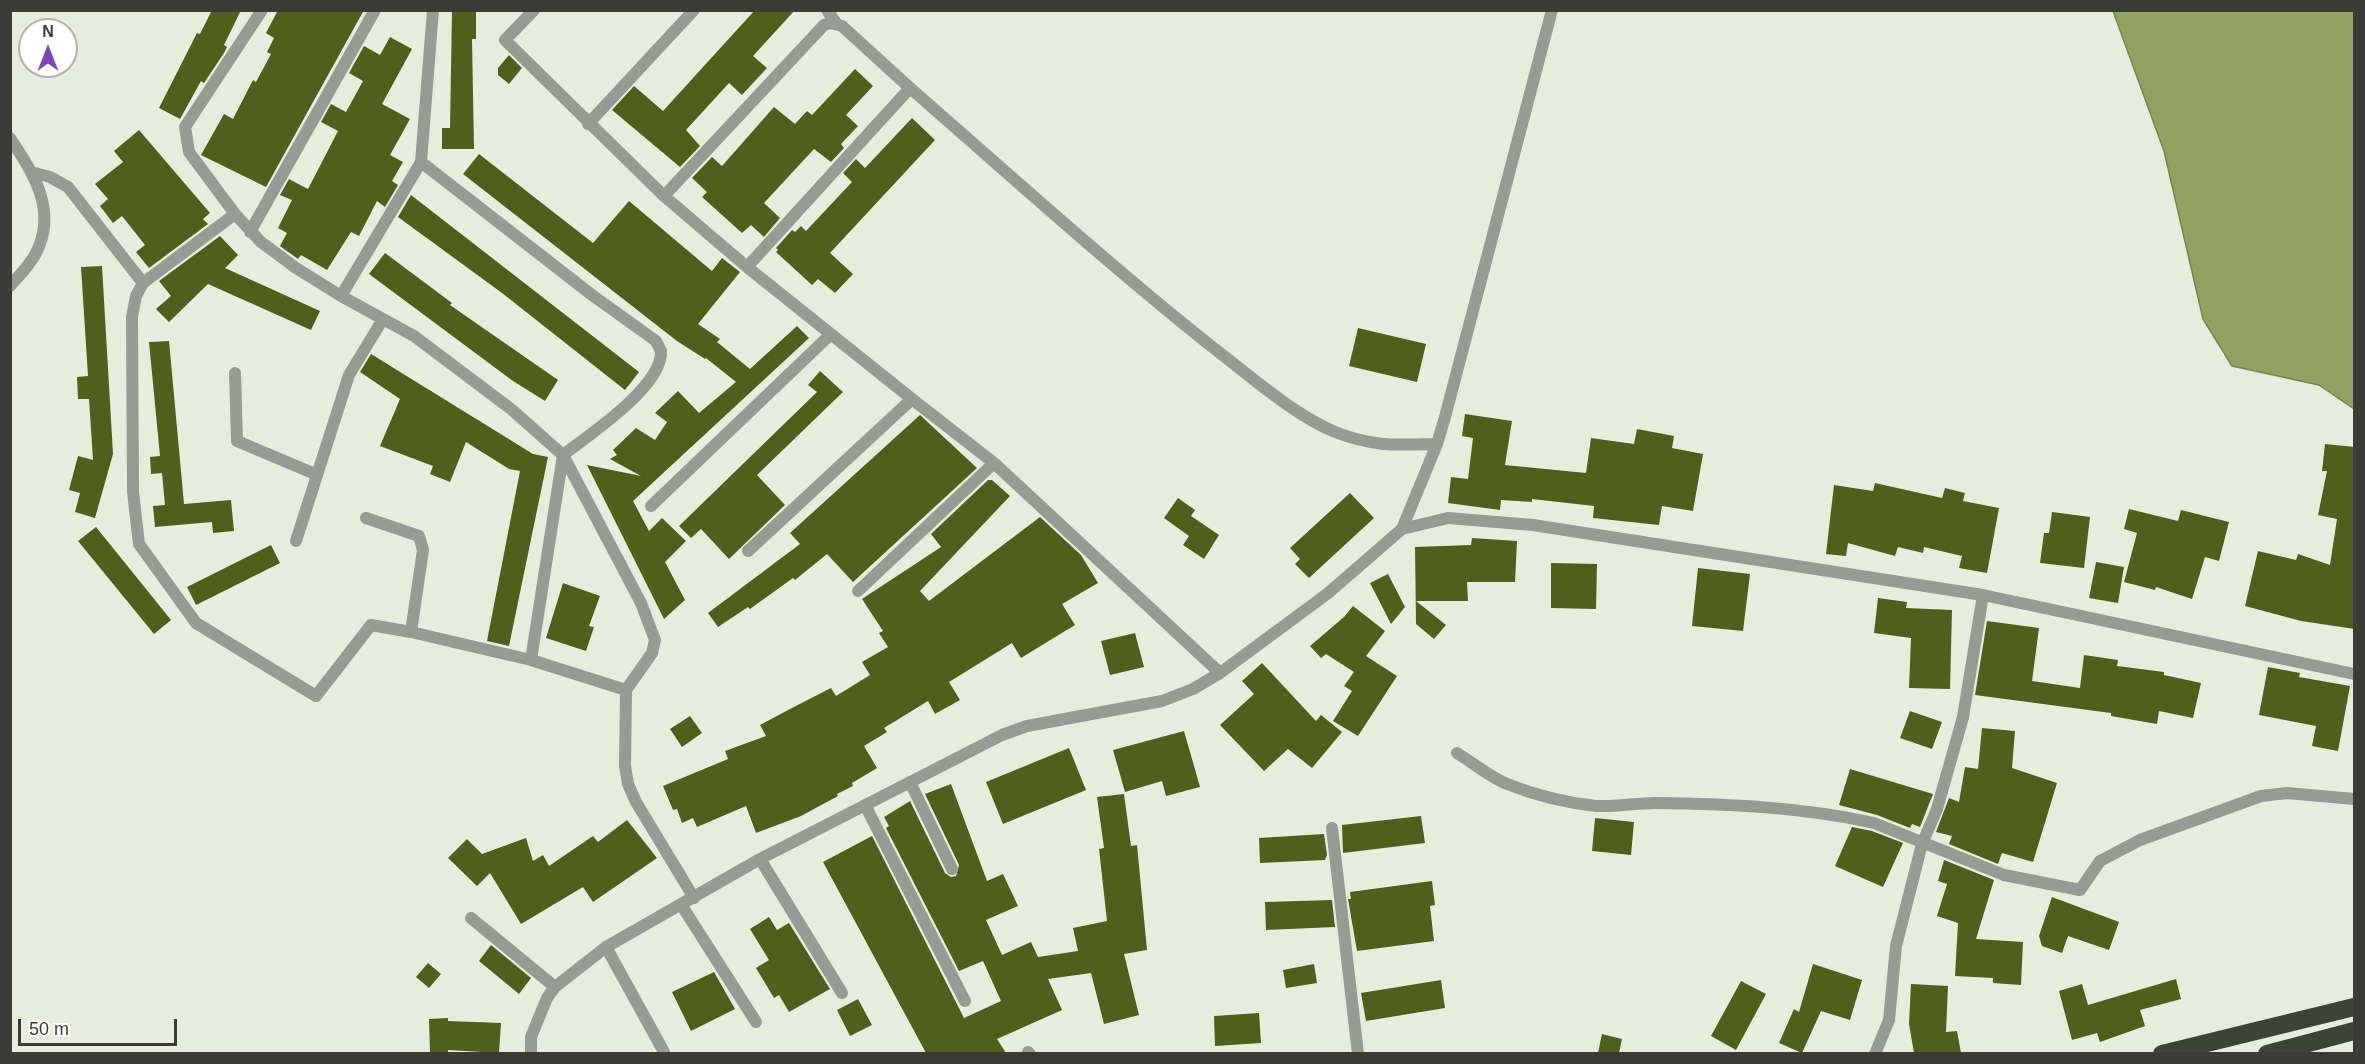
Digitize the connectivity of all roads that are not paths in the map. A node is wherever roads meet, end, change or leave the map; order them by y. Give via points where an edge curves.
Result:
1 (262, 10) edge
2 (375, 10) edge
3 (433, 10) edge
4 (534, 10) edge
5 (694, 10) edge
6 (827, 10) edge
7 (1552, 10) edge
8 (836, 23) junction
9 (910, 88) junction
10 (588, 124) junction
11 (13, 142) edge
12 (421, 162) junction
13 (31, 172) junction
14 (664, 196) junction
15 (235, 214) junction
16 (250, 232) junction
17 (747, 267) junction
18 (143, 283) junction
19 (10, 286) edge
20 (340, 296) junction
21 (383, 319) junction
22 (831, 334) junction
23 (235, 373) dead end
24 (912, 399) junction
25 (1437, 444) junction
26 (563, 455) junction
27 (994, 462) junction
28 (315, 474) junction
29 (651, 506) dead end
30 (366, 518) dead end
31 (1402, 529) junction
32 (296, 541) dead end
33 (748, 551) dead end
34 (858, 591) dead end
35 (1983, 595) junction
36 (411, 632) junction
37 (531, 660) junction
38 (1220, 673) junction
39 (2355, 674) edge
40 (626, 690) junction
41 (1457, 753) dead end
42 (910, 782) junction
43 (2355, 799) edge
44 (865, 805) junction
45 (1332, 828) dead end
46 (1922, 844) junction
47 (760, 859) junction
48 (952, 869) dead end
49 (694, 898) junction
50 (682, 906) junction
51 (471, 918) dead end
52 (606, 947) junction
53 (555, 987) junction
54 (842, 993) dead end
55 (965, 1001) dead end
56 (2355, 1007) edge
57 (756, 1022) dead end
58 (2355, 1031) edge
59 (2213, 1047) edge
60 (664, 1052) dead end
61 (531, 1053) edge
62 (1358, 1053) edge
63 (1875, 1053) edge
64 (2162, 1053) edge
65 (2266, 1053) edge

1 - 15 street via 185,127 189,152
2 - 16 street
3 - 12 street
4 - 10 street via 506,40
5 - 10 street
6 - 8 street
7 - 25 street
8 - 9 street
8 - 14 street via 820,29
9 - 17 street
9 - 25 street via 1150,297 1260,384 1316,422 1377,445
10 - 14 street
11 - 13 street
12 - 20 street
12 - 26 street via 656,341 661,351 657,370 640,390
13 - 18 street via 68,187
13 - 19 street via 45,206 45,228 36,254
14 - 17 street
15 - 16 street
15 - 18 street
16 - 20 street
17 - 22 street
18 - 36 street via 132,317 133,492 139,544 196,623 316,696 371,625
20 - 21 street
21 - 26 street via 414,336 502,402
21 - 28 street via 349,375
22 - 24 street
22 - 29 street
23 - 28 street via 237,441
24 - 27 street
24 - 33 street
25 - 31 street
26 - 37 street
26 - 40 street via 641,603 655,640 652,653
27 - 34 street
27 - 38 street
28 - 32 street
30 - 36 street via 418,536 423,550
31 - 35 street via 1448,518 1486,519
31 - 38 street via 1328,594
35 - 39 street
35 - 46 street via 1963,717 1937,809
36 - 37 street
37 - 40 street
38 - 42 street via 1162,701 1027,726
40 - 49 street via 628,784
41 - 46 street via 1505,784 1597,806 1696,805 1824,814 1874,823
42 - 44 street
42 - 48 street
43 - 46 street via 2287,793 2261,796 2140,840 2100,861 2080,890 2004,874
44 - 47 street
44 - 55 street
45 - 62 street
46 - 63 street via 1896,946 1889,1020
47 - 49 street
47 - 54 street
49 - 50 street
50 - 52 street
50 - 57 street
51 - 53 street
52 - 53 street
52 - 60 street
53 - 61 street via 531,1037
56 - 59 highway
58 - 65 highway
59 - 64 highway

